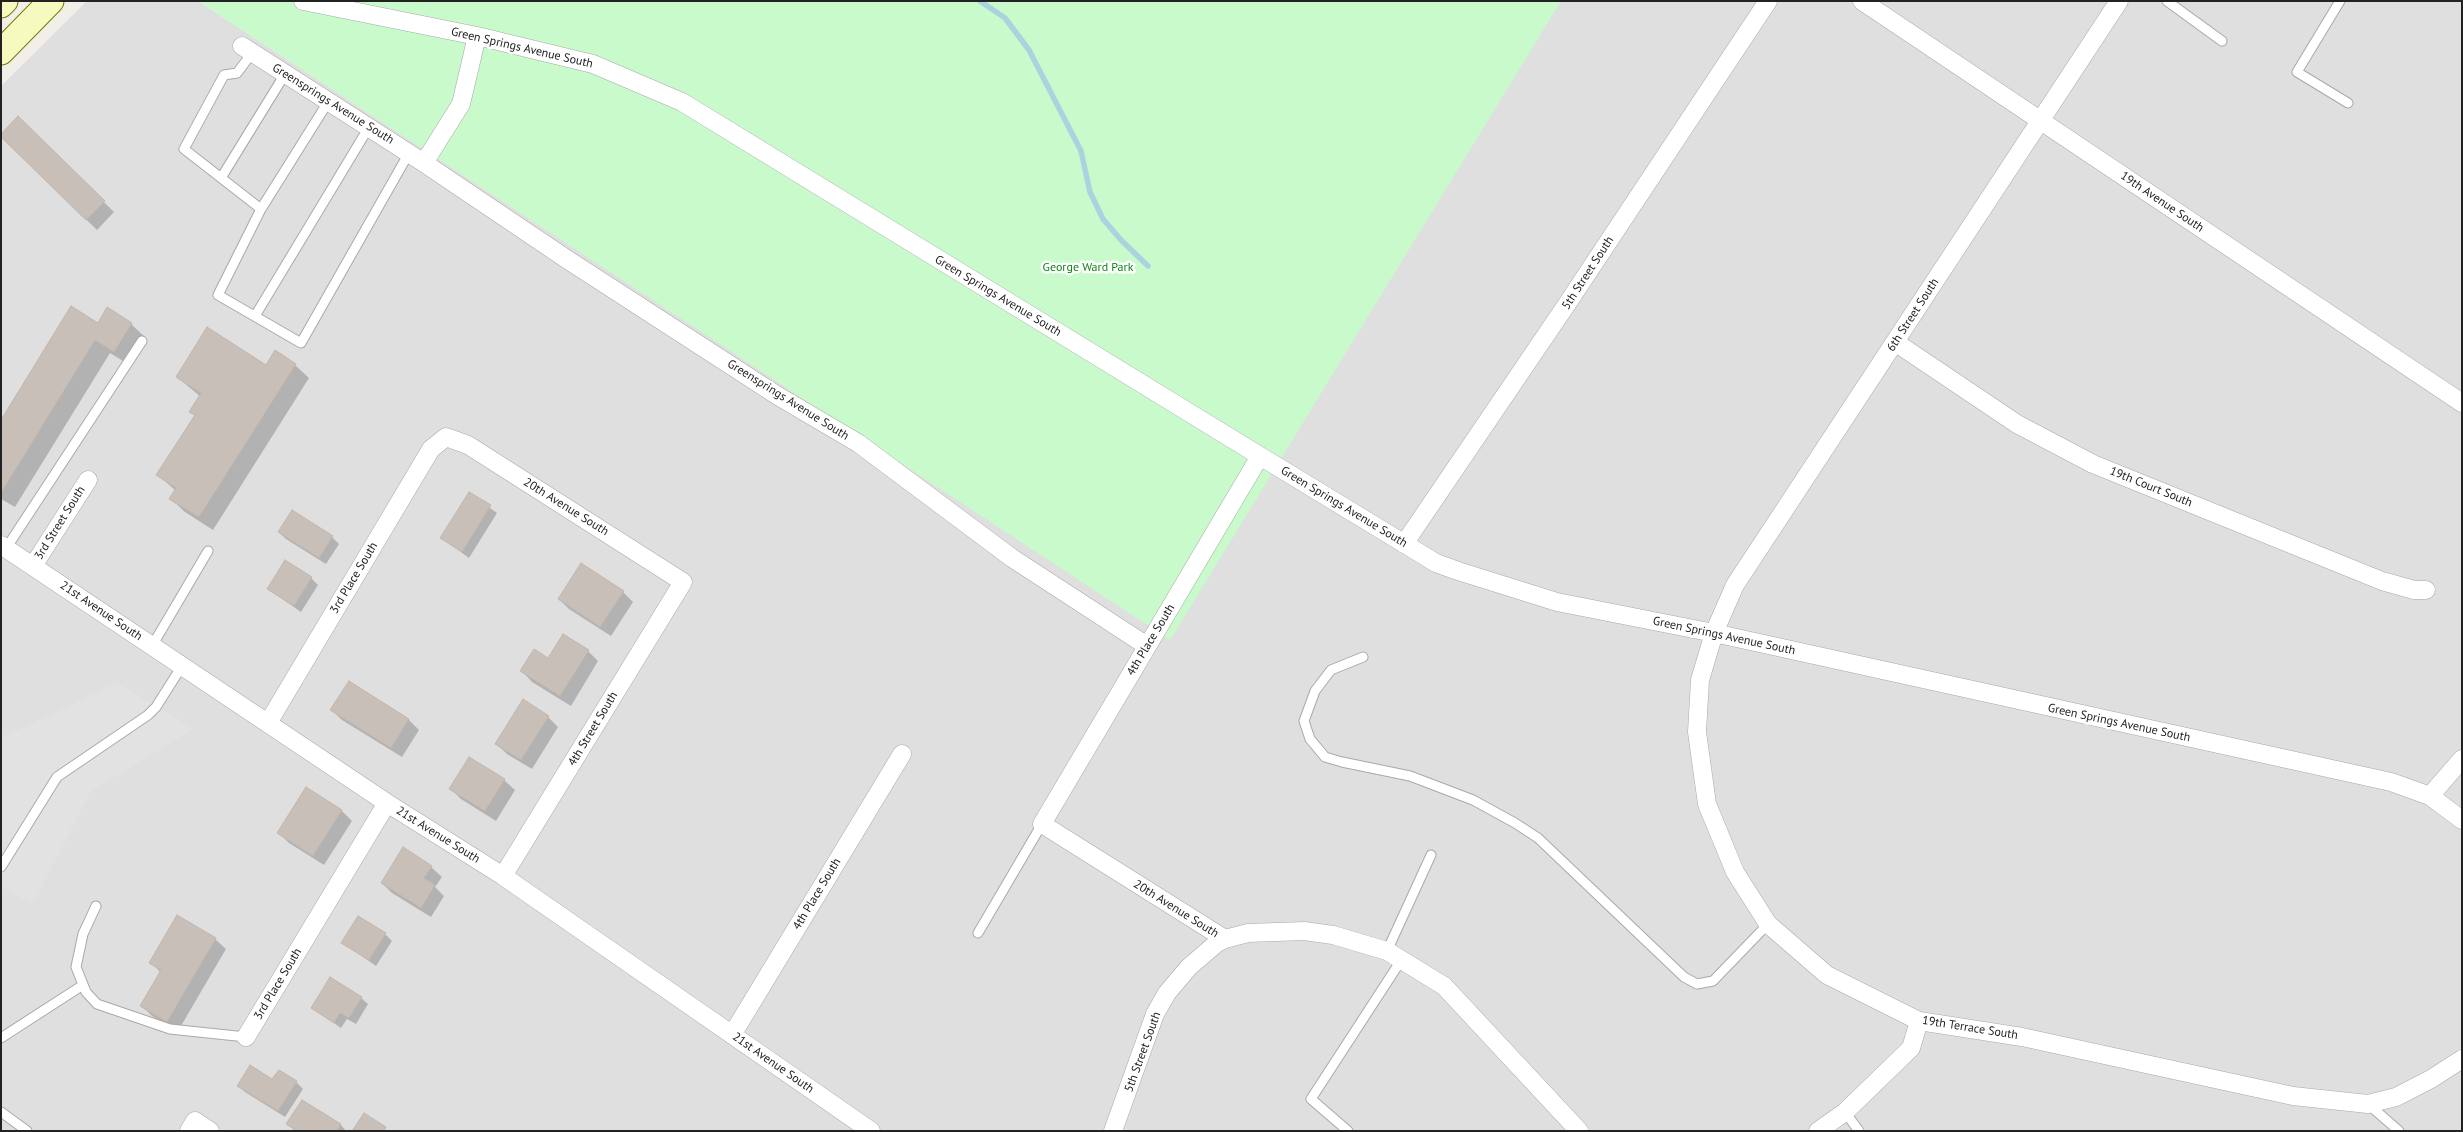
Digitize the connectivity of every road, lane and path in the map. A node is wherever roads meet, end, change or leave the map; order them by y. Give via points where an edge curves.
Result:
1 (5, 1) edge
2 (51, 1) edge
3 (303, 1) edge
4 (1768, 1) edge
5 (1862, 1) edge
6 (2119, 1) edge
7 (2168, 1) edge
8 (2340, 1) edge
9 (1, 5) edge
10 (477, 36) junction
11 (2222, 41) dead end
12 (247, 50) joint
13 (1, 52) edge
14 (285, 74) junction
15 (328, 102) junction
16 (2348, 103) dead end
17 (2040, 119) junction
18 (369, 127) junction
19 (409, 152) junction
20 (424, 162) junction
21 (222, 178) junction
22 (261, 209) junction
23 (255, 316) junction
24 (142, 341) dead end
25 (1896, 342) junction
26 (2462, 403) edge
27 (446, 437) joint
28 (1260, 456) junction
29 (88, 480) dead end
30 (1404, 544) junction
31 (3, 549) edge
32 (208, 551) dead end
33 (33, 566) junction
34 (683, 582) joint
35 (2426, 590) dead end
36 (1714, 633) junction
37 (152, 646) junction
38 (1147, 646) junction
39 (1363, 657) dead end
40 (182, 666) junction
41 (268, 723) junction
42 (902, 754) dead end
43 (2462, 758) edge
44 (2430, 796) junction
45 (387, 803) junction
46 (2462, 820) edge
47 (1042, 824) junction
48 (1431, 855) dead end
49 (1, 867) edge
50 (504, 876) junction
51 (96, 906) dead end
52 (1768, 924) junction
53 (978, 934) dead end
54 (1225, 940) junction
55 (1394, 955) junction
56 (83, 985) junction
57 (1919, 1021) junction
58 (732, 1035) junction
59 (246, 1036) joint
60 (1, 1038) edge
61 (2462, 1059) edge
62 (2368, 1104) junction
63 (1, 1112) edge
64 (1845, 1112) junction
65 (27, 1131) edge
66 (871, 1131) edge
67 (1113, 1131) edge
68 (1348, 1131) edge
69 (1579, 1131) edge
70 (1818, 1131) edge
71 (1859, 1131) edge
72 (2399, 1131) edge

1 - 9 main road
2 - 13 main road
3 - 10 street, Green Springs Avenue South
4 - 30 street, 5th Street South via 1568,304
5 - 17 street, 19th Avenue South
6 - 17 street, 6th Street South
7 - 11 lane
8 - 16 lane via 2297,72
10 - 20 street via 461,104
10 - 28 street, Green Springs Avenue South via 593,64 682,102
12 - 14 street, Greensprings Avenue South
12 - 21 lane via 237,73 224,75 184,149
14 - 15 street, Greensprings Avenue South
14 - 21 lane
15 - 18 street, Greensprings Avenue South
15 - 22 lane
17 - 25 street, 6th Street South
17 - 26 street, 19th Avenue South
18 - 19 street, Greensprings Avenue South
18 - 23 lane
19 - 20 street, Greensprings Avenue South
19 - 23 lane via 301,343
20 - 38 street, Greensprings Avenue South via 778,396 858,443 1012,558
21 - 22 lane
22 - 23 lane via 218,294
24 - 31 lane
25 - 35 street, 19th Court South via 2017,424 2093,464 2382,581
25 - 36 street, 6th Street South via 1734,585
27 - 34 street, 20th Avenue South via 468,445
27 - 41 street, 3rd Place South via 431,449
28 - 30 street, Green Springs Avenue South
28 - 38 street, 4th Place South
29 - 33 street, 3rd Street South
30 - 36 street, Green Springs Avenue South via 1436,563 1557,602
31 - 33 street, 21st Avenue South
32 - 37 lane
33 - 37 street, 21st Avenue South
34 - 50 street, 4th Street South
36 - 44 street, Green Springs Avenue South via 2391,782
36 - 52 street, 19th Terrace South via 1700,680 1697,732 1706,804 1734,872
37 - 40 street, 21st Avenue South
38 - 47 street, 4th Place South
39 - 52 lane via 1331,670 1315,691 1304,721 1310,739 1325,757 1410,776 1473,800 1515,823 1538,838 1684,977 1697,984 1713,981
40 - 41 street, 21st Avenue South
40 - 49 lane via 148,715 57,777
41 - 45 street, 21st Avenue South
42 - 58 street, 4th Place South
43 - 44 street
44 - 46 street, Green Springs Avenue South
45 - 50 street, 21st Avenue South
45 - 59 street, 3rd Place South
47 - 53 lane
47 - 54 street, 20th Avenue South
48 - 55 lane
50 - 58 street, 21st Avenue South
51 - 56 lane via 76,958 77,974
52 - 57 street, 19th Terrace South via 1827,975
54 - 55 street, 20th Avenue South via 1248,933 1304,931 1333,934
54 - 67 street, 5th Street South via 1217,943 1189,968 1155,1014
55 - 68 lane via 1311,1099
55 - 69 street, 20th Avenue South via 1444,986
56 - 59 lane via 97,1004 152,1024 177,1030
56 - 60 lane
57 - 62 street, 19th Terrace South via 2022,1037 2292,1096
57 - 64 street via 1911,1048
58 - 66 street, 21st Avenue South
61 - 62 street, 19th Terrace South via 2396,1097
62 - 72 lane
63 - 65 lane
64 - 70 street
64 - 71 lane

